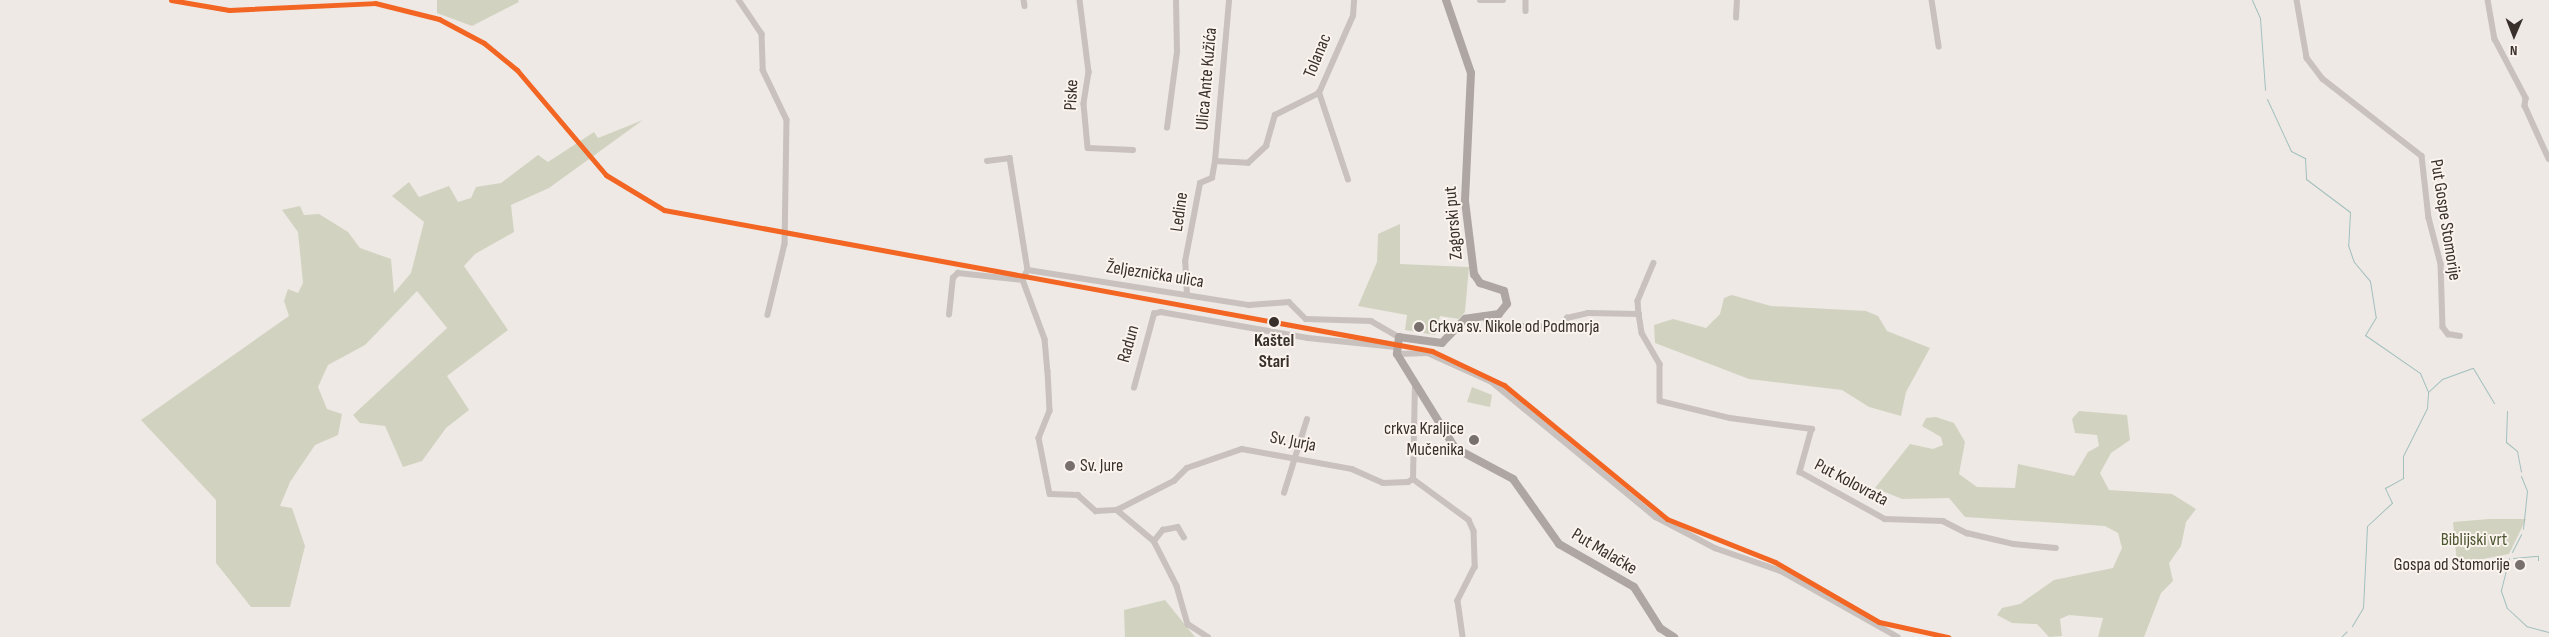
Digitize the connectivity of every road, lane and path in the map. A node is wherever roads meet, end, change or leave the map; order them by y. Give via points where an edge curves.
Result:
1 (739, 0) edge
2 (1080, 0) edge
3 (1176, 0) edge
4 (1229, 0) edge
5 (1354, 0) edge
6 (1446, 0) edge
7 (1480, 0) edge
8 (1503, 0) edge
9 (1526, 0) edge
10 (1738, 0) edge
11 (1932, 0) edge
12 (2297, 0) edge
13 (2488, 0) edge
14 (1526, 11) dead end
15 (1736, 18) dead end
16 (1939, 46) dead end
17 (1319, 93) junction
18 (1167, 128) dead end
19 (1133, 150) dead end
20 (2549, 159) edge
21 (987, 161) dead end
22 (1215, 161) junction
23 (1348, 180) dead end
24 (1654, 263) dead end
25 (1028, 270) junction
26 (1022, 280) junction
27 (1187, 295) junction
28 (1639, 314) junction
29 (768, 315) dead end
30 (949, 315) dead end
31 (1484, 315) junction
32 (2460, 336) dead end
33 (1399, 337) junction
34 (1396, 351) junction
35 (1415, 384) junction
36 (1134, 388) dead end
37 (1307, 419) dead end
38 (1294, 456) junction
39 (1413, 479) junction
40 (1284, 493) dead end
41 (1118, 510) junction
42 (1184, 537) dead end
43 (1154, 542) junction
44 (2056, 548) dead end
45 (1208, 637) edge
46 (1463, 637) edge
47 (1674, 637) edge
48 (1898, 637) edge

1 - 29 street via 762,34 763,70 782,100 787,120 785,244
2 - 19 street, Piske via 1089,72 1084,104 1088,148
3 - 18 street via 1177,52
4 - 22 street, Ulica Ante Kužića
5 - 17 street, Tolanac via 1353,16
6 - 31 main road, Zagorski put via 1471,73 1465,201 1474,274 1480,283 1498,287 1507,298 1499,314
7 - 8 street
9 - 14 street
10 - 15 street
11 - 16 street
12 - 32 street, Put Gospe Stomorije via 2307,58 2323,79 2422,156 2429,218 2441,264 2443,327 2448,334
13 - 20 street via 2495,39 2526,98 2525,106
17 - 22 street via 1275,115 1266,146 1248,162
17 - 23 street, Tolanac
21 - 25 street via 1010,158
22 - 27 street, Ledine via 1212,178 1200,183 1185,262
24 - 28 street, Put Kolovrata via 1638,301
25 - 26 street
25 - 27 street, Željeznička ulica
26 - 30 street via 958,273 953,278
26 - 41 street via 1044,339 1050,411 1039,438 1050,494 1078,495 1096,511
27 - 33 street, Željeznička ulica via 1249,305 1289,302 1306,320 1371,321
28 - 31 street via 1588,313 1567,318 1561,327 1488,325
28 - 44 street, Put Kolovrata via 1642,334 1660,364 1657,398 1660,400 1730,418 1812,429 1800,472 1885,519 1943,521 1967,533 2014,544
31 - 33 main road, Zagorski put via 1465,319 1442,343
33 - 34 main road
34 - 35 main road, Put Malačke
34 - 36 street, Radun via 1161,312 1154,314
34 - 48 street via 1428,353 1492,382 1656,517 1715,548 1781,571
35 - 39 street
35 - 47 main road, Put Malačke via 1455,448 1514,479 1559,544 1634,588 1660,628
37 - 38 street
38 - 39 street, Sv. Jurja via 1352,468 1384,483
38 - 40 street
38 - 41 street, Sv. Jurja via 1242,449 1218,454
39 - 46 street via 1469,520 1474,531 1474,567 1458,601
41 - 43 street
42 - 43 street via 1178,527 1163,530
43 - 45 street via 1177,586 1188,624

